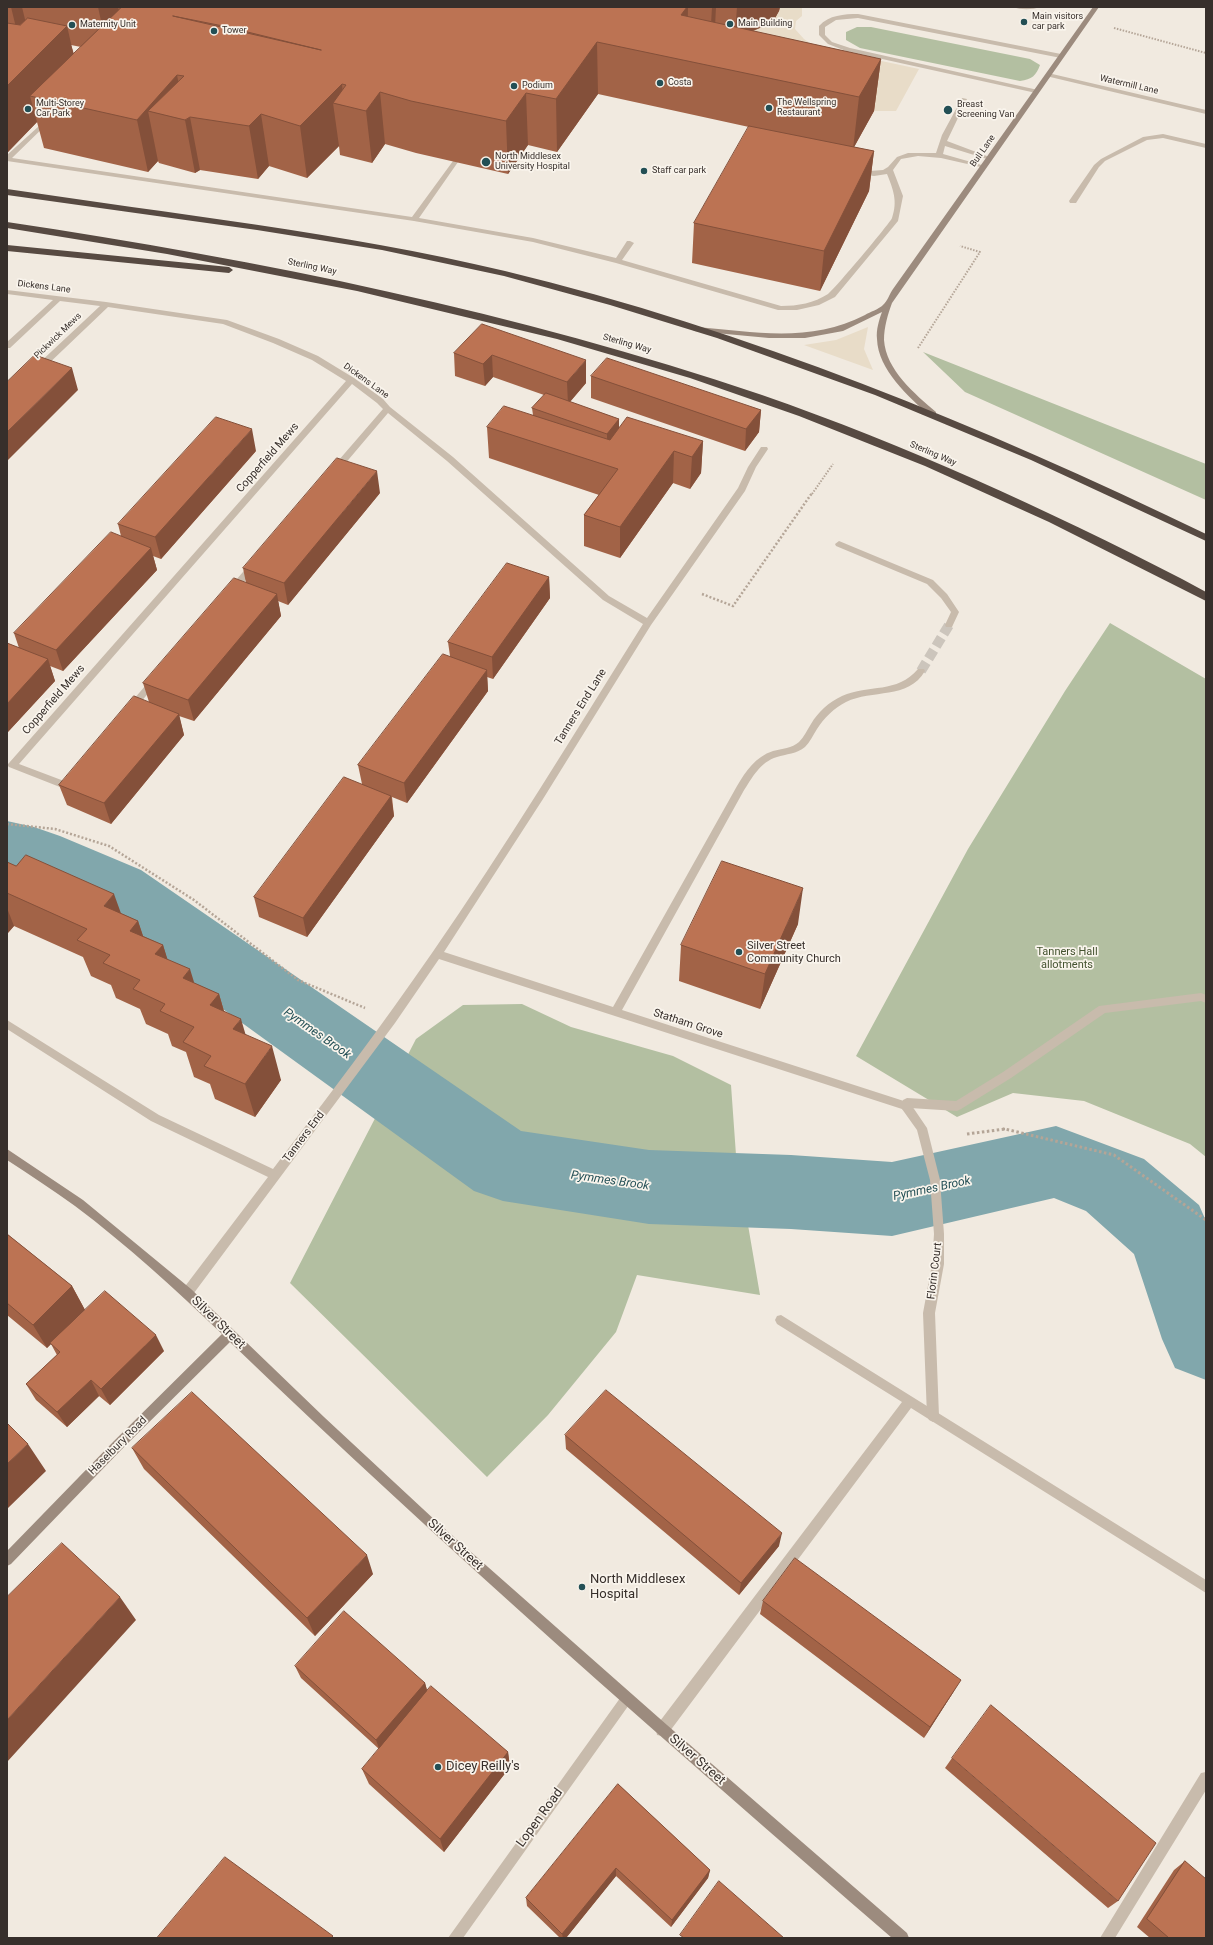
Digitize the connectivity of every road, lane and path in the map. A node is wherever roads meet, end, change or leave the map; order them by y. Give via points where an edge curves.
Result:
1 (860, 7) edge
2 (1017, 7) edge
3 (1036, 7) edge
4 (1096, 7) edge
5 (858, 16) junction
6 (1110, 27) dead end
7 (1206, 53) edge
8 (1061, 56) junction
9 (1048, 75) junction
10 (1036, 91) junction
11 (964, 99) dead end
12 (1206, 112) edge
13 (53, 114) edge
14 (942, 142) junction
15 (1206, 146) edge
16 (939, 155) junction
17 (989, 158) junction
18 (7, 159) edge
19 (455, 162) dead end
20 (983, 167) junction
21 (889, 170) junction
22 (851, 172) edge
23 (7, 192) edge
24 (1073, 201) dead end
25 (414, 219) junction
26 (7, 225) edge
27 (630, 243) dead end
28 (962, 246) dead end
29 (7, 248) edge
30 (618, 261) junction
31 (308, 277) junction
32 (7, 292) edge
33 (59, 298) junction
34 (106, 304) junction
35 (887, 306) junction
36 (697, 329) junction
37 (7, 346) edge
38 (918, 348) dead end
39 (35, 372) edge
40 (351, 380) junction
41 (387, 409) junction
42 (933, 414) junction
43 (764, 449) dead end
44 (833, 464) dead end
45 (330, 476) edge
46 (1206, 538) edge
47 (839, 544) dead end
48 (258, 560) edge
49 (227, 596) edge
50 (1206, 597) edge
51 (712, 598) dead end
52 (648, 623) junction
53 (949, 625) tunnel mouth
54 (921, 671) tunnel mouth
55 (161, 673) edge
56 (126, 714) edge
57 (75, 774) edge
58 (7, 824) edge
59 (437, 954) junction
60 (420, 979) joint
61 (1206, 999) edge
62 (371, 1010) dead end
63 (615, 1013) junction
64 (7, 1024) edge
65 (906, 1106) junction
66 (922, 1128) junction
67 (7, 1154) edge
68 (275, 1175) junction
69 (1206, 1220) edge
70 (187, 1293) junction
71 (781, 1320) dead end
72 (230, 1334) junction
73 (910, 1402) junction
74 (934, 1416) junction
75 (7, 1560) edge
76 (1206, 1587) edge
77 (627, 1698) junction
78 (662, 1730) junction
79 (1206, 1778) edge
80 (455, 1938) edge
81 (902, 1938) edge
82 (1107, 1938) edge

1 - 5 street
2 - 3 street
4 - 8 street, Bull Lane
5 - 8 street
5 - 10 street via 843,16 826,22 822,26 822,35 830,43 848,50
6 - 7 path
8 - 9 street, Bull Lane
9 - 10 street, Bull Lane
9 - 12 street, Watermill Lane
10 - 17 street, Bull Lane
11 - 14 street
13 - 18 street via 28,135
14 - 16 street
14 - 17 street
15 - 24 street via 1163,136 1145,138 1096,166
16 - 20 street
16 - 21 street via 921,154 899,158
17 - 20 street, Bull Lane
18 - 25 street
19 - 25 street
20 - 35 street, Bull Lane
21 - 22 street via 873,174
21 - 30 street via 899,196 895,219 832,295 816,303 797,308 781,308
23 - 36 highway via 263,229 503,273
25 - 30 street via 533,240
26 - 31 highway, Sterling Way
27 - 30 street
28 - 38 path via 980,252
29 - 31 highway
31 - 50 highway, Sterling Way via 505,321 639,358 760,398 914,458 1037,512
32 - 33 street, Dickens Lane
33 - 34 street, Dickens Lane
33 - 37 street
34 - 39 street, Pickwick Mews
34 - 40 street, Dickens Lane via 224,322 302,352
35 - 36 street via 841,329 822,333 766,335
35 - 42 street via 881,342 884,353 892,370 908,391
36 - 42 highway via 851,382
40 - 41 street, Dickens Lane
40 - 57 street, Copperfield Mews via 12,765 65,785
41 - 45 street
41 - 52 street, Dickens Lane via 450,458 606,598
42 - 46 highway via 1113,493
43 - 52 street, Tanners End Lane via 742,489
44 - 51 path via 733,606
47 - 53 street via 930,582 955,612
48 - 49 street
52 - 59 street, Tanners End Lane
54 - 63 street via 918,677 886,692 848,697 822,714 802,745 765,758 754,768
55 - 56 street
58 - 62 path via 55,829 109,846 194,900 298,980
59 - 60 street, Tanners End Lane
59 - 63 street, Statham Grove
60 - 68 street, Tanners End
61 - 65 street via 1201,997 1103,1009 957,1106 907,1103
63 - 65 street, Statham Grove
64 - 68 street via 155,1118
65 - 66 street
66 - 69 path via 951,1136 1005,1129 1114,1155
66 - 74 street, Florin Court via 935,1180 939,1234 938,1264 929,1312
67 - 70 street, Silver Street via 79,1203
68 - 70 street, Tanners End
70 - 72 street, Silver Street
71 - 73 street
72 - 75 street, Haselbury Road
72 - 77 street, Silver Street via 433,1526
73 - 74 street
73 - 78 street
74 - 76 street
77 - 78 street, Silver Street
77 - 80 street, Lopen Road
78 - 81 street, Silver Street
79 - 82 street

